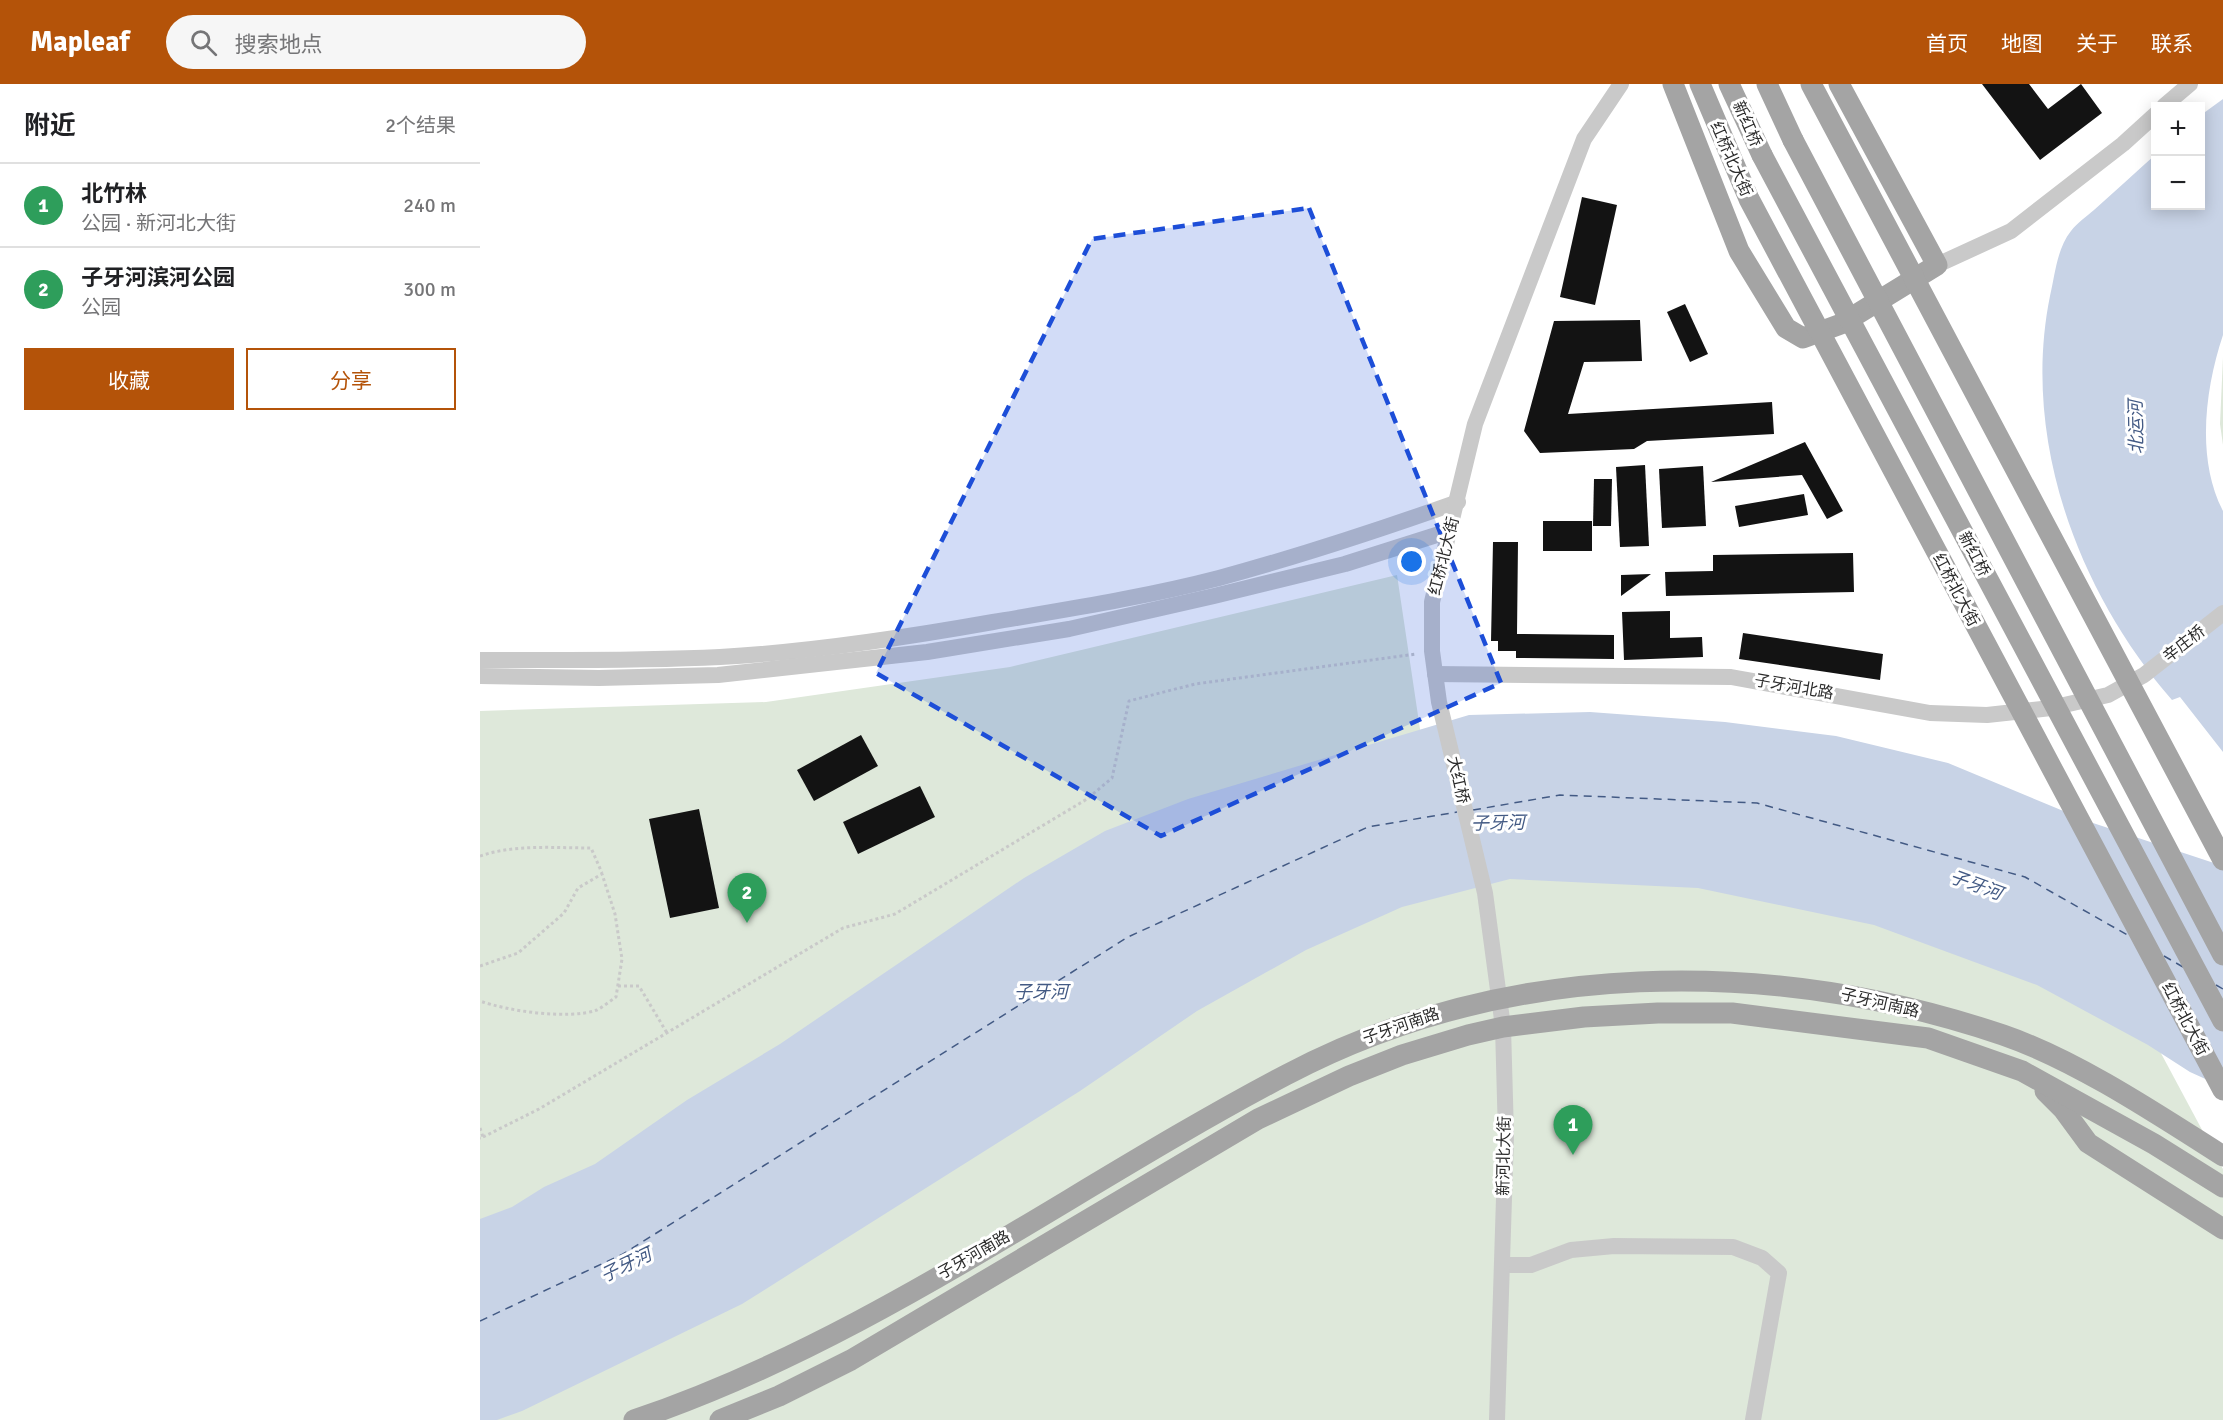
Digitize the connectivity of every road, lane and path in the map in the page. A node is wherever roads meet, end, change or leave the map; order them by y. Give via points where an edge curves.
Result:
1 (1621, 84) edge
2 (1672, 84) edge
3 (1700, 84) edge
4 (1730, 84) edge
5 (1767, 84) edge
6 (1811, 84) edge
7 (1839, 84) edge
8 (2190, 84) edge
9 (2169, 102) edge
10 (2151, 119) edge
11 (1936, 265) junction
12 (1458, 502) junction
13 (1449, 531) junction
14 (2223, 612) edge
15 (1432, 651) junction
16 (480, 660) edge
17 (1435, 674) junction
18 (2144, 675) joint
19 (480, 676) edge
20 (1439, 702) joint
21 (480, 856) edge
22 (2223, 860) edge
23 (602, 874) junction
24 (1485, 893) joint
25 (2223, 955) edge
26 (480, 966) edge
27 (618, 986) junction
28 (1499, 997) junction
29 (480, 1001) edge
30 (1461, 1006) junction
31 (2223, 1021) edge
32 (1503, 1027) junction
33 (667, 1033) junction
34 (1468, 1035) junction
35 (2022, 1071) junction
36 (2223, 1090) edge
37 (480, 1128) edge
38 (482, 1137) edge
39 (2223, 1156) edge
40 (2223, 1187) edge
41 (2223, 1230) edge
42 (1502, 1265) junction
43 (634, 1420) edge
44 (720, 1420) edge
45 (1497, 1420) edge
46 (1753, 1420) edge

1 - 12 street, 红桥北大街 via 1584,139 1475,424
2 - 11 main road via 1739,251 1786,328 1803,338 1841,324
3 - 36 main road, 红桥北大街, bridge via 1770,240
4 - 31 main road, 新红桥, bridge via 1762,155
5 - 25 main road, 新红桥, bridge
6 - 22 main road, bridge
7 - 11 main road
8 - 9 street
10 - 11 street via 2011,231
12 - 13 street, 红桥北大街
12 - 16 street via 1348,541 1217,578 933,633 721,657
13 - 15 street, 红桥北大街 via 1432,602
13 - 19 street via 1345,564 1191,601 1069,629 927,652 718,675
14 - 18 street, 辛庄桥
15 - 17 street, 红桥北大街
15 - 33 path via 1195,684 1129,701 1112,778 1087,799 895,914 843,928
17 - 18 street, 子牙河北路 via 1731,677 1930,713 1987,715 2051,708 2108,695
17 - 20 street, 红桥北大街
20 - 24 street, 大红桥
21 - 23 path via 524,848 591,848
23 - 26 path via 578,888 564,913 518,953
23 - 27 path via 615,914 622,959
24 - 28 street, 新河北大街
27 - 29 path via 616,997 597,1010 567,1014
27 - 33 path via 639,986
28 - 30 main road, 子牙河南路
28 - 32 street, 新河北大街
28 - 39 main road, 子牙河南路 via 1598,984 1663,981 1796,986 1878,1000 2005,1035 2068,1063
30 - 34 main road via 1475,1009 1479,1018 1476,1030
30 - 43 main road, 子牙河南路 via 1378,1033 1287,1074 874,1313 758,1372
32 - 34 main road, 子牙河南路
32 - 35 main road, 子牙河南路 via 1647,1013 1732,1013 1928,1038
32 - 42 street, 新河北大街 via 1506,1135
33 - 38 path via 539,1109
34 - 44 main road, 子牙河南路 via 1370,1067 1277,1109 851,1360
35 - 40 main road, 子牙河南路
35 - 41 main road via 2063,1109 2088,1143
37 - 38 path
42 - 45 street, 新河北大街
42 - 46 street via 1531,1265 1571,1250 1614,1246 1733,1247 1762,1258 1779,1273

